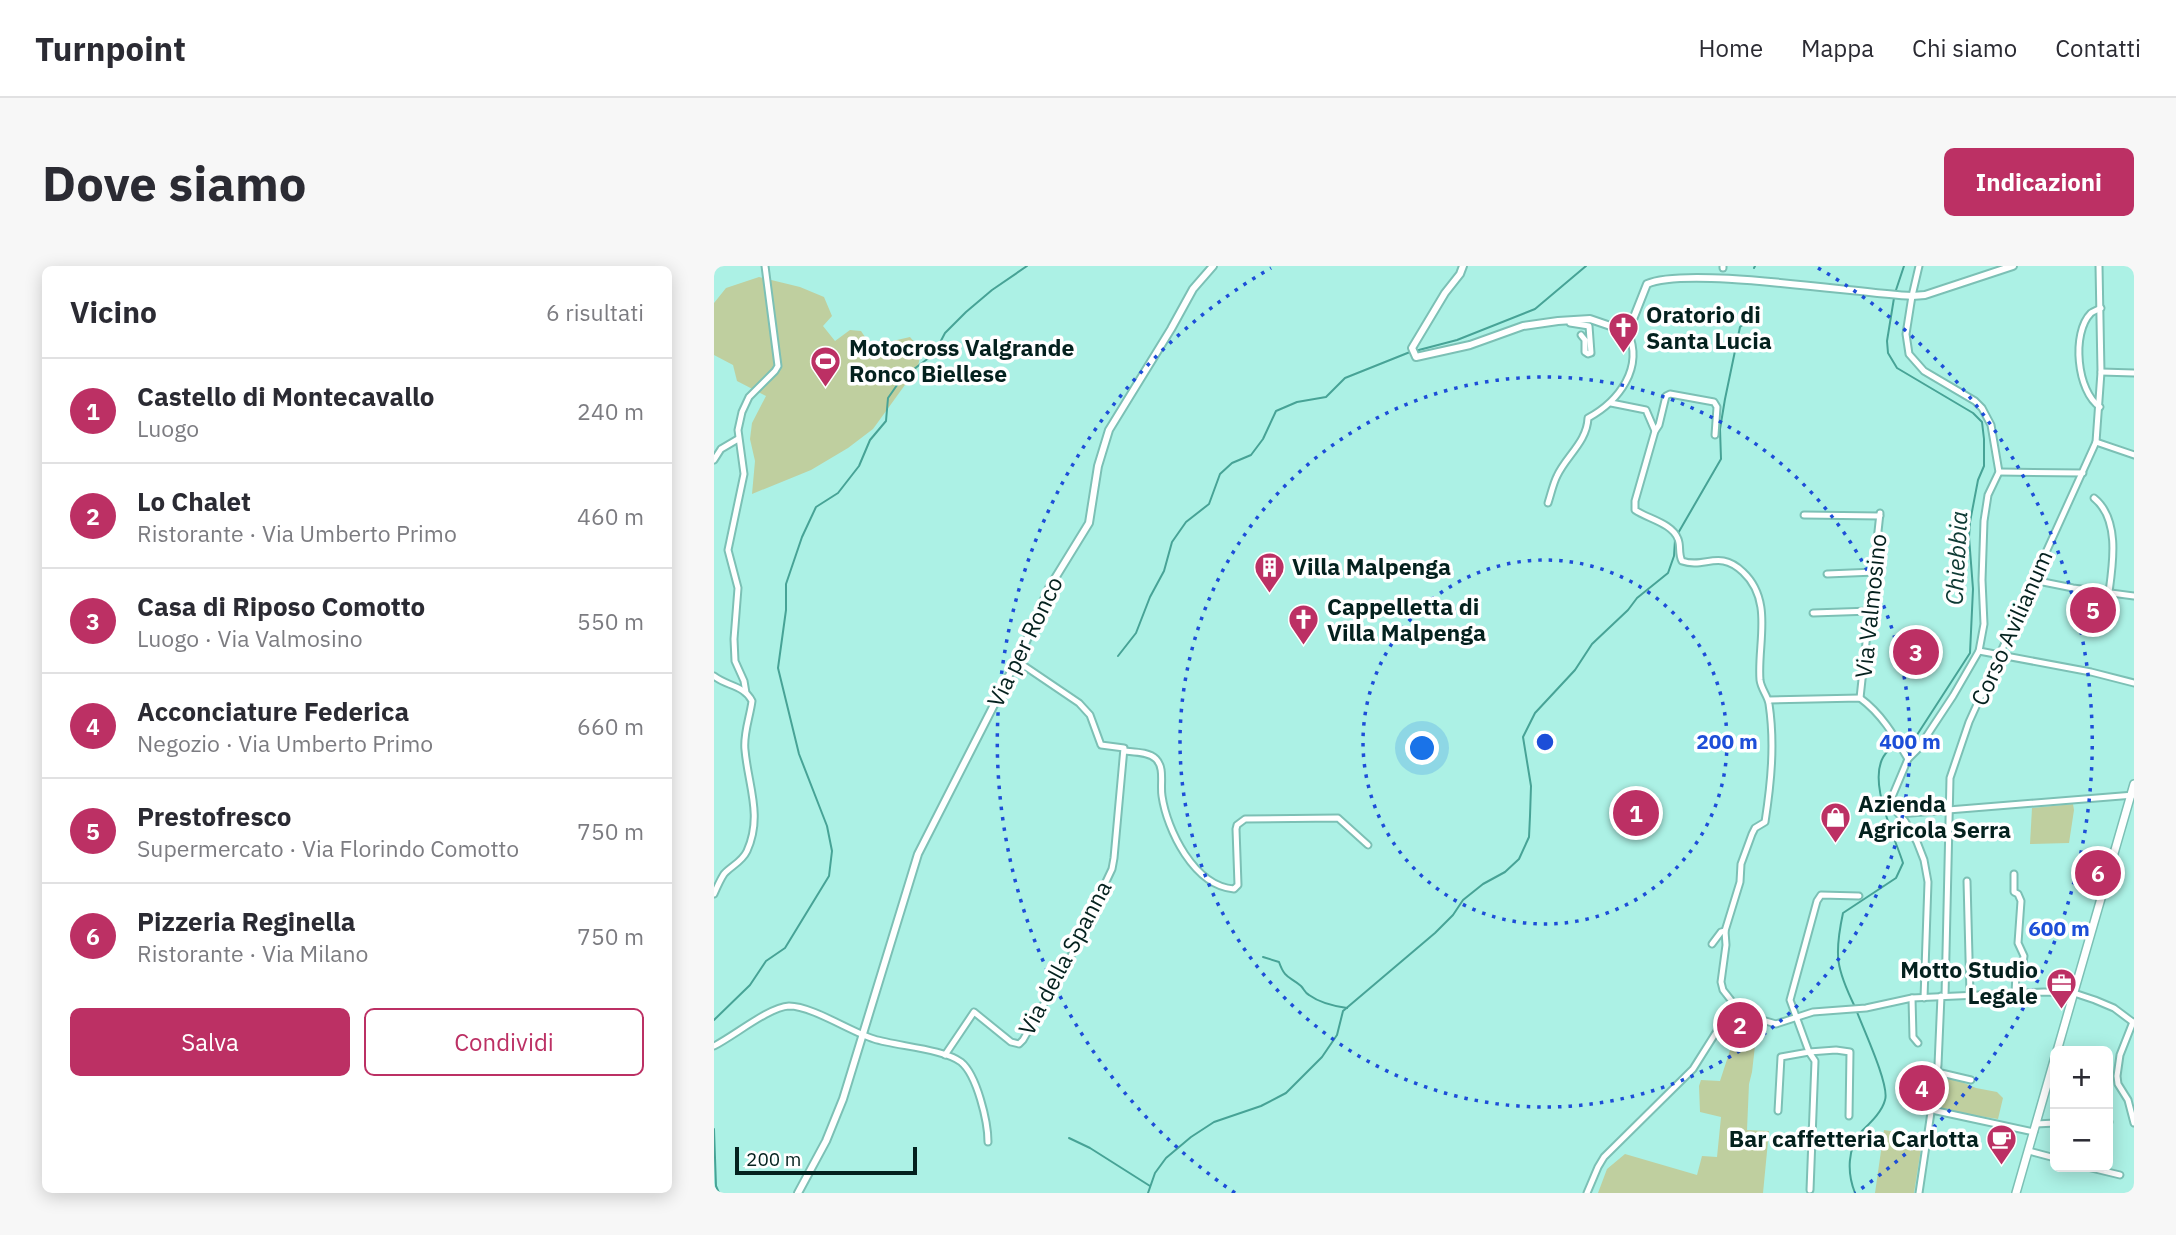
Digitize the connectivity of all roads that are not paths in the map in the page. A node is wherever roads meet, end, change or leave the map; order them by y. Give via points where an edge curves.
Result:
1 (765, 266) edge
2 (1213, 266) edge
3 (1463, 266) edge
4 (1919, 266) edge
5 (2013, 266) edge
6 (2099, 266) edge
7 (1723, 267) edge
8 (1713, 268) dead end
9 (1684, 269) dead end
10 (1736, 270) dead end
11 (1749, 272) dead end
12 (1912, 296) junction
13 (2101, 308) junction
14 (1558, 321) junction
15 (1628, 332) junction
16 (1581, 335) dead end
17 (2101, 372) junction
18 (2134, 373) edge
19 (1611, 403) junction
20 (2100, 407) junction
21 (1655, 431) junction
22 (1715, 435) dead end
23 (738, 439) junction
24 (2095, 442) junction
25 (2134, 455) edge
26 (714, 460) edge
27 (1999, 472) junction
28 (2082, 472) junction
29 (2094, 498) dead end
30 (1548, 503) dead end
31 (1804, 515) dead end
32 (1875, 572) junction
33 (1827, 574) dead end
34 (2034, 580) junction
35 (2109, 592) junction
36 (2134, 596) edge
37 (1871, 611) junction
38 (1813, 613) dead end
39 (1979, 651) junction
40 (2000, 656) junction
41 (1017, 661) junction
42 (714, 676) edge
43 (2134, 683) edge
44 (746, 693) junction
45 (1860, 698) junction
46 (1769, 700) junction
47 (1125, 751) junction
48 (1908, 759) junction
49 (2134, 784) edge
50 (2132, 795) edge
51 (1947, 810) junction
52 (1899, 814) junction
53 (1368, 845) dead end
54 (2014, 874) dead end
55 (1967, 881) dead end
56 (714, 894) edge
57 (1859, 896) dead end
58 (1725, 931) junction
59 (1712, 944) dead end
60 (2015, 993) junction
61 (2074, 993) junction
62 (1970, 995) junction
63 (1943, 996) junction
64 (1912, 998) junction
65 (1924, 998) junction
66 (1734, 1004) junction
67 (1796, 1019) junction
68 (2134, 1023) edge
69 (862, 1033) junction
70 (1918, 1043) dead end
71 (714, 1046) edge
72 (2058, 1046) edge
73 (1809, 1052) junction
74 (945, 1055) junction
75 (1937, 1072) junction
76 (2050, 1075) edge
77 (1971, 1080) dead end
78 (1931, 1110) junction
79 (1778, 1111) dead end
80 (1849, 1116) dead end
81 (2134, 1123) edge
82 (2050, 1124) edge
83 (2035, 1128) junction
84 (988, 1142) dead end
85 (2029, 1151) junction
86 (2050, 1157) edge
87 (2108, 1172) edge
88 (2120, 1175) dead end
89 (1811, 1190) dead end
90 (798, 1193) edge
91 (1587, 1193) edge
92 (1919, 1193) edge
93 (2016, 1193) edge

1 - 23 street via 778,366 749,397
2 - 41 street, Via per Ronco via 1193,289 1109,430 1089,523 1049,588
3 - 14 street via 1413,351 1419,357 1523,326
4 - 12 street
5 - 12 street
6 - 13 street, Corso Avilianum
7 - 8 street
7 - 10 street
9 - 15 street via 1647,284
11 - 12 street
12 - 27 street via 1906,334 1909,354 1924,371 1982,408 1992,425
13 - 17 street, Corso Avilianum
13 - 20 street via 2091,313 2085,324 2080,365 2091,401
14 - 15 street via 1590,319
14 - 16 street via 1589,326 1591,353 1584,352
15 - 19 street via 1633,362
17 - 18 street
17 - 20 street, Corso Avilianum
19 - 21 street via 1646,410
19 - 30 street via 1588,418 1588,428 1557,476
20 - 24 street, Corso Avilianum
21 - 22 street via 1670,394 1714,402
21 - 46 street via 1635,507 1676,536 1682,561 1725,561 1742,571 1755,589 1764,634 1760,684
23 - 26 street via 721,449
23 - 44 street via 744,474 728,550 738,588 735,661
24 - 25 street
24 - 28 street, Corso Avilianum
27 - 28 street
27 - 39 street via 1988,495 1984,521 1984,624
28 - 34 street, Corso Avilianum
29 - 35 street via 2105,507 2111,536 2114,559
31 - 32 street, Via Valmosino via 1880,514
32 - 33 street
32 - 37 street, Via Valmosino
34 - 35 street
34 - 40 street, Corso Avilianum
35 - 36 street
37 - 38 street
37 - 45 street, Via Valmosino
39 - 40 street
39 - 48 street
40 - 43 street
40 - 51 street, Corso Avilianum via 1952,766
41 - 47 street via 1079,703 1090,715 1101,745 1120,746
41 - 69 street, Via per Ronco via 918,854
42 - 44 street
44 - 56 street via 752,701 744,739 755,822 747,852 724,874
45 - 46 street
45 - 48 street via 1877,713
46 - 58 street via 1772,766 1765,822 1752,834
47 - 53 street via 1157,760 1164,806 1181,850 1196,869 1227,888 1238,886 1236,829 1245,819 1338,818
47 - 74 street, Via della Spanna via 1112,869 1068,962 1029,1030 1015,1045 974,1012
48 - 52 street via 1892,797
49 - 50 main road
50 - 51 street
50 - 61 main road
51 - 52 street
51 - 63 street, Corso Avilianum
52 - 65 street via 1917,842 1928,882
54 - 60 street via 2014,892 2021,901 2018,943 2024,956
55 - 62 street
57 - 67 street via 1821,895 1817,901 1790,1000
58 - 59 street
58 - 66 street via 1721,982
60 - 61 street
60 - 62 street
61 - 68 street via 2114,1008
61 - 72 main road
62 - 63 street
63 - 65 street
63 - 75 street, Corso Avilianum
64 - 65 street
64 - 67 street via 1813,1012
64 - 70 street via 1913,1037
66 - 67 street via 1767,1023
66 - 91 street via 1693,1069 1604,1157
67 - 73 street
68 - 81 street via 2120,1055 2117,1076
69 - 71 street via 790,1006 768,1013
69 - 74 street
69 - 90 street, Via per Ronco via 835,1119
73 - 79 street via 1781,1057
73 - 80 street via 1850,1052
73 - 89 street via 1815,1062
74 - 84 street via 967,1068 988,1123
75 - 77 street
75 - 78 street, Corso Avilianum
76 - 83 main road
78 - 83 street
78 - 92 street, Corso Avilianum
82 - 83 street
83 - 85 main road
85 - 86 street
85 - 93 main road
87 - 88 street

